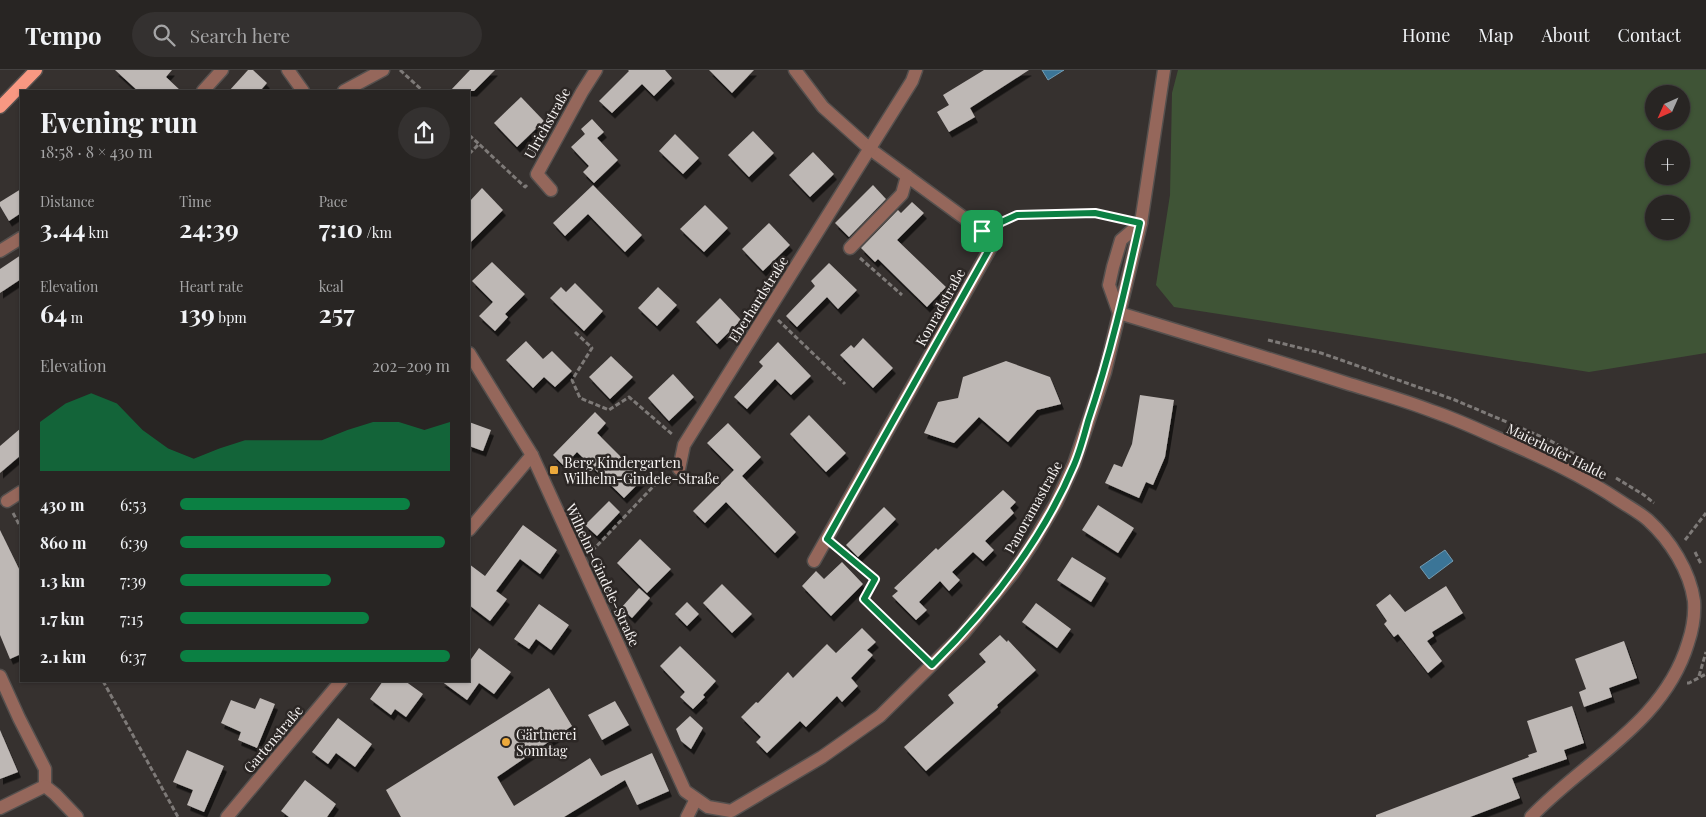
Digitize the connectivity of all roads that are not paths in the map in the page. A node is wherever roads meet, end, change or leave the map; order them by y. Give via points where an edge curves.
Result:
1 (36, 70) edge
2 (222, 70) edge
3 (288, 70) edge
4 (383, 70) edge
5 (596, 70) edge
6 (795, 70) edge
7 (916, 70) edge
8 (1164, 70) edge
9 (204, 90) edge
10 (302, 90) edge
11 (346, 90) edge
12 (0, 107) edge
13 (870, 149) junction
14 (907, 176) junction
15 (551, 190) dead end
16 (20, 239) edge
17 (850, 248) dead end
18 (0, 251) edge
19 (1119, 313) junction
20 (470, 355) edge
21 (532, 456) junction
22 (679, 469) road end
23 (20, 493) edge
24 (7, 501) dead end
25 (470, 529) edge
26 (814, 561) dead end
27 (0, 676) edge
28 (340, 682) edge
29 (45, 786) junction
30 (696, 799) junction
31 (0, 808) edge
32 (708, 808) joint
33 (77, 817) edge
34 (227, 817) edge
35 (687, 817) edge
36 (1531, 817) edge

1 - 12 main road
2 - 9 street
3 - 10 street
4 - 11 street
5 - 15 street, Ulrichstraße via 537,174
6 - 13 street via 823,106
7 - 13 street, Eberhardstraße
8 - 19 street, Panoramastraße via 1140,223
13 - 14 street
13 - 22 street, Eberhardstraße via 684,445
14 - 17 street via 902,194
14 - 26 street, Konradstraße via 982,231 991,246
16 - 18 street
19 - 32 street, Panoramastraße via 1105,372 1074,464 1056,503 1012,574 963,634 880,716 822,757 731,811
19 - 36 street, Maierhofer Halde via 1432,411 1543,457 1596,484 1647,519 1662,535 1673,550 1694,600 1688,642 1673,680 1621,740
20 - 21 street, Wilhelm-Gindele-Straße
21 - 25 street
21 - 30 street, Wilhelm-Gindele-Straße via 686,791
23 - 24 street
27 - 29 street via 45,769
28 - 34 street, Gartenstraße
29 - 31 street
29 - 33 street
30 - 32 street, Wilhelm-Gindele-Straße
30 - 35 street

